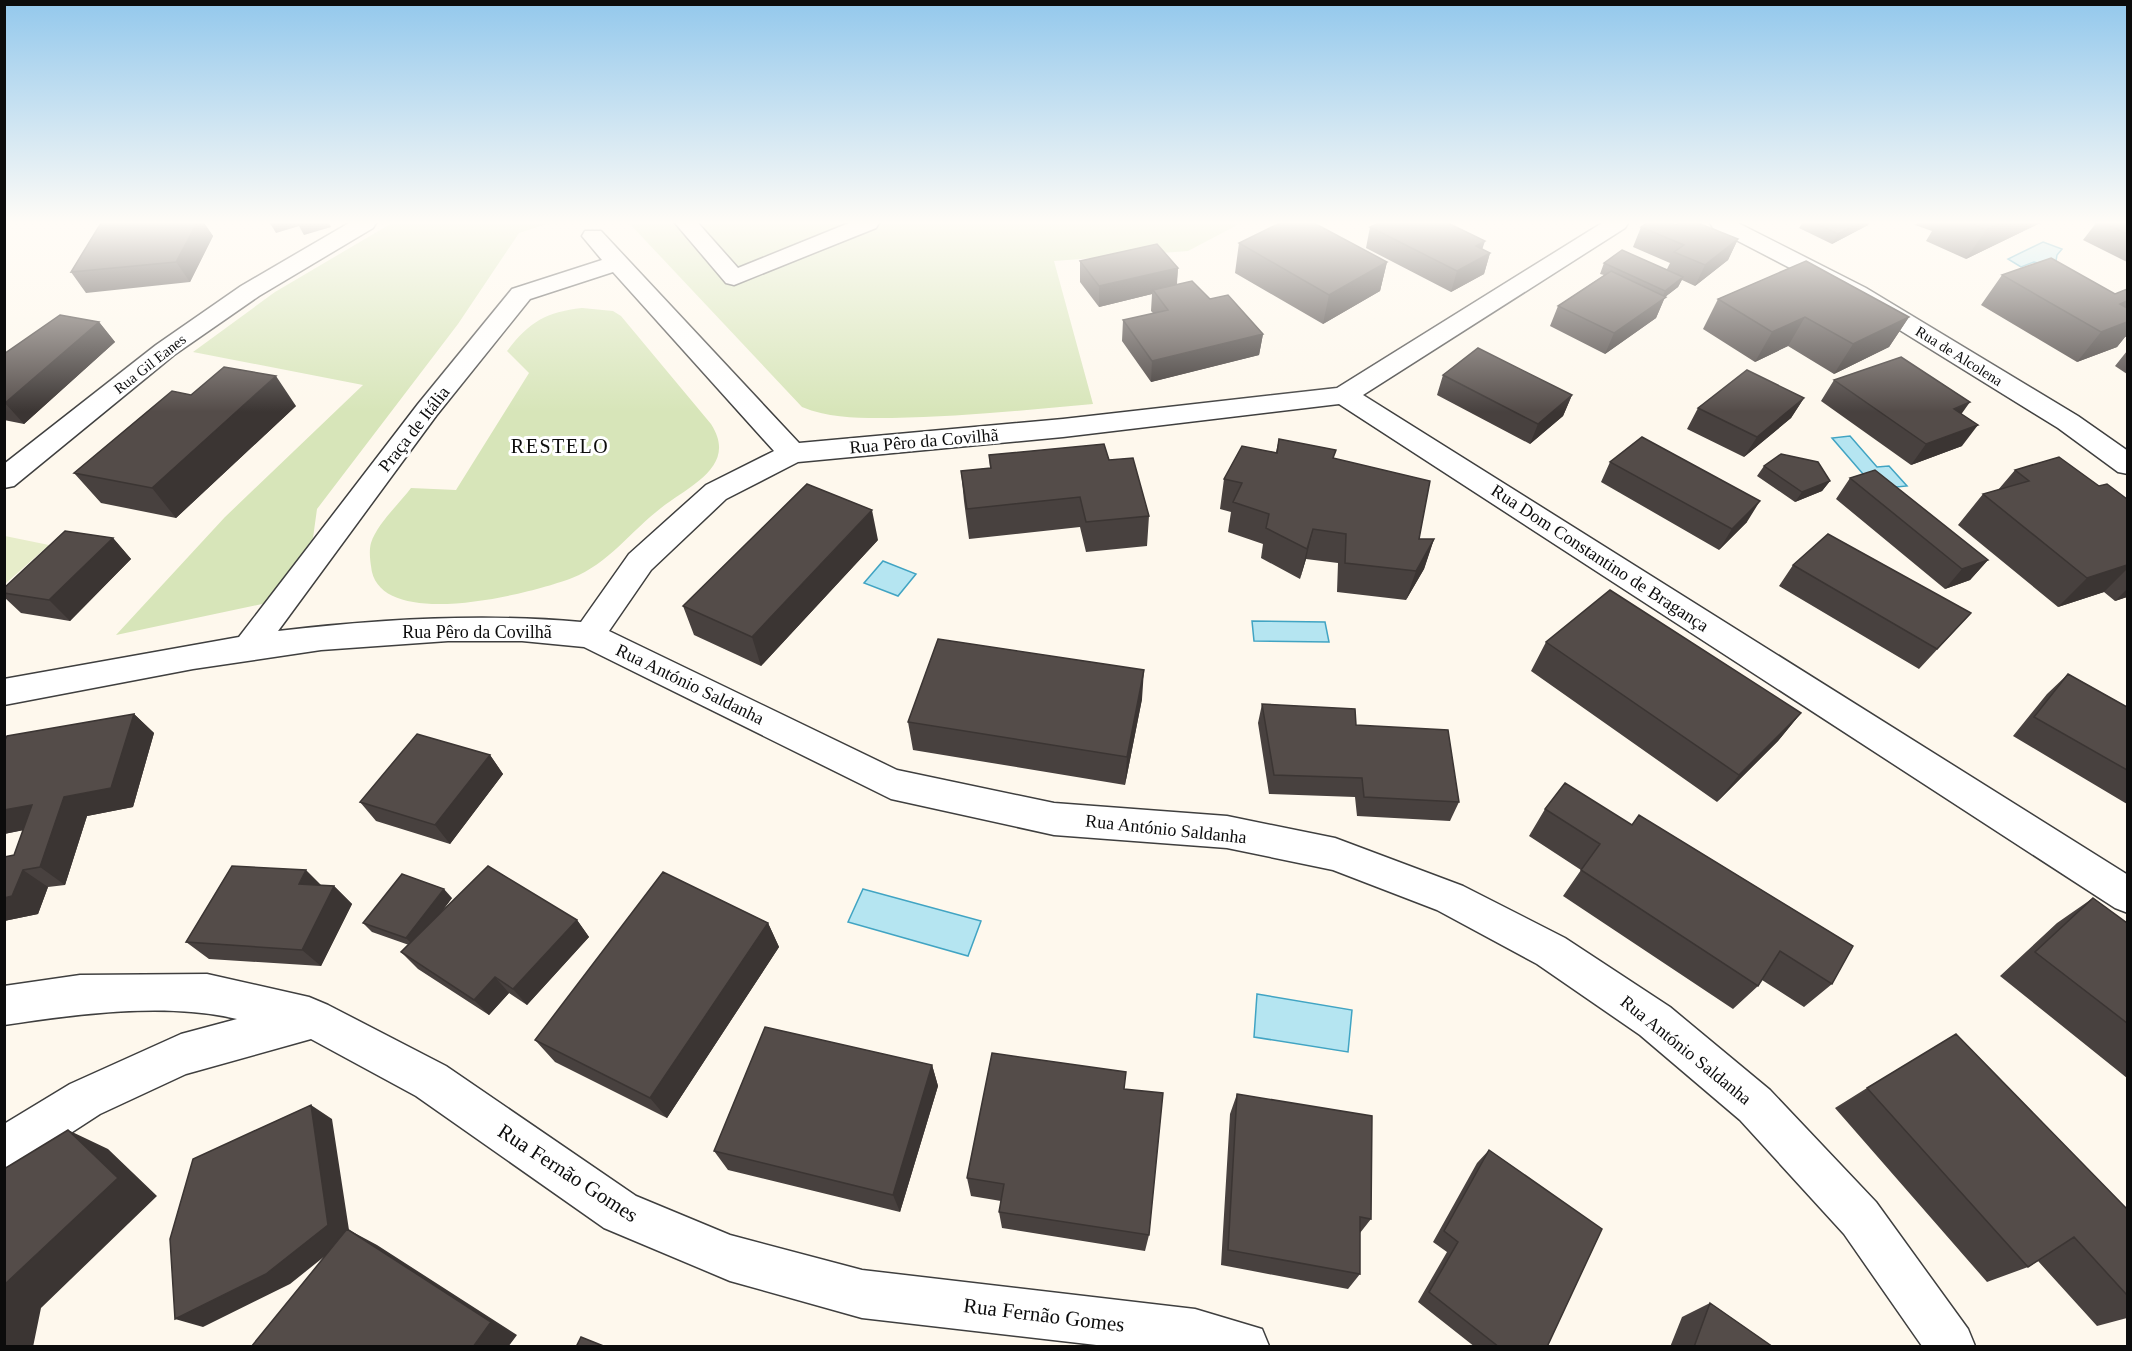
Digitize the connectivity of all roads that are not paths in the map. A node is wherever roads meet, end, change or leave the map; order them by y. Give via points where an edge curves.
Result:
1 (258, 286) edge
2 (545, 286) edge
3 (640, 286) edge
4 (1517, 286) edge
5 (1843, 286) edge
6 (1344, 395) junction
7 (792, 453) junction
8 (2127, 465) edge
9 (4, 479) edge
10 (589, 634) junction
11 (249, 647) junction
12 (4, 692) edge
13 (2127, 896) edge
14 (4, 1006) edge
15 (314, 1018) junction
16 (4, 1150) edge
17 (1245, 1347) edge
18 (1951, 1347) edge

1 - 9 street, Rua Gil Eanes via 175,344
2 - 11 street, Praça de Itália via 521,294
3 - 7 street
4 - 6 street
5 - 8 street, Rua de Alcolena via 2068,422
6 - 7 street, Rua Pêro da Covilhã via 1063,428
6 - 13 street, Rua Dom Constantino de Bragança
7 - 10 street, Rua Pêro da Covilhã via 716,492 640,562
10 - 11 street, Rua Pêro da Covilhã via 513,628 389,632
10 - 18 street, Rua António Saldanha via 891,784 1054,819 1227,832 1335,854 1449,898 1551,951 1655,1021 1755,1106 1860,1218
11 - 12 street, Rua Pêro da Covilhã
14 - 15 street, Rua Fernão Gomes via 80,994 207,993
15 - 16 street via 181,1055 85,1099
15 - 17 street, Rua Fernão Gomes via 431,1081 620,1212 730,1258 862,1294 1196,1333

